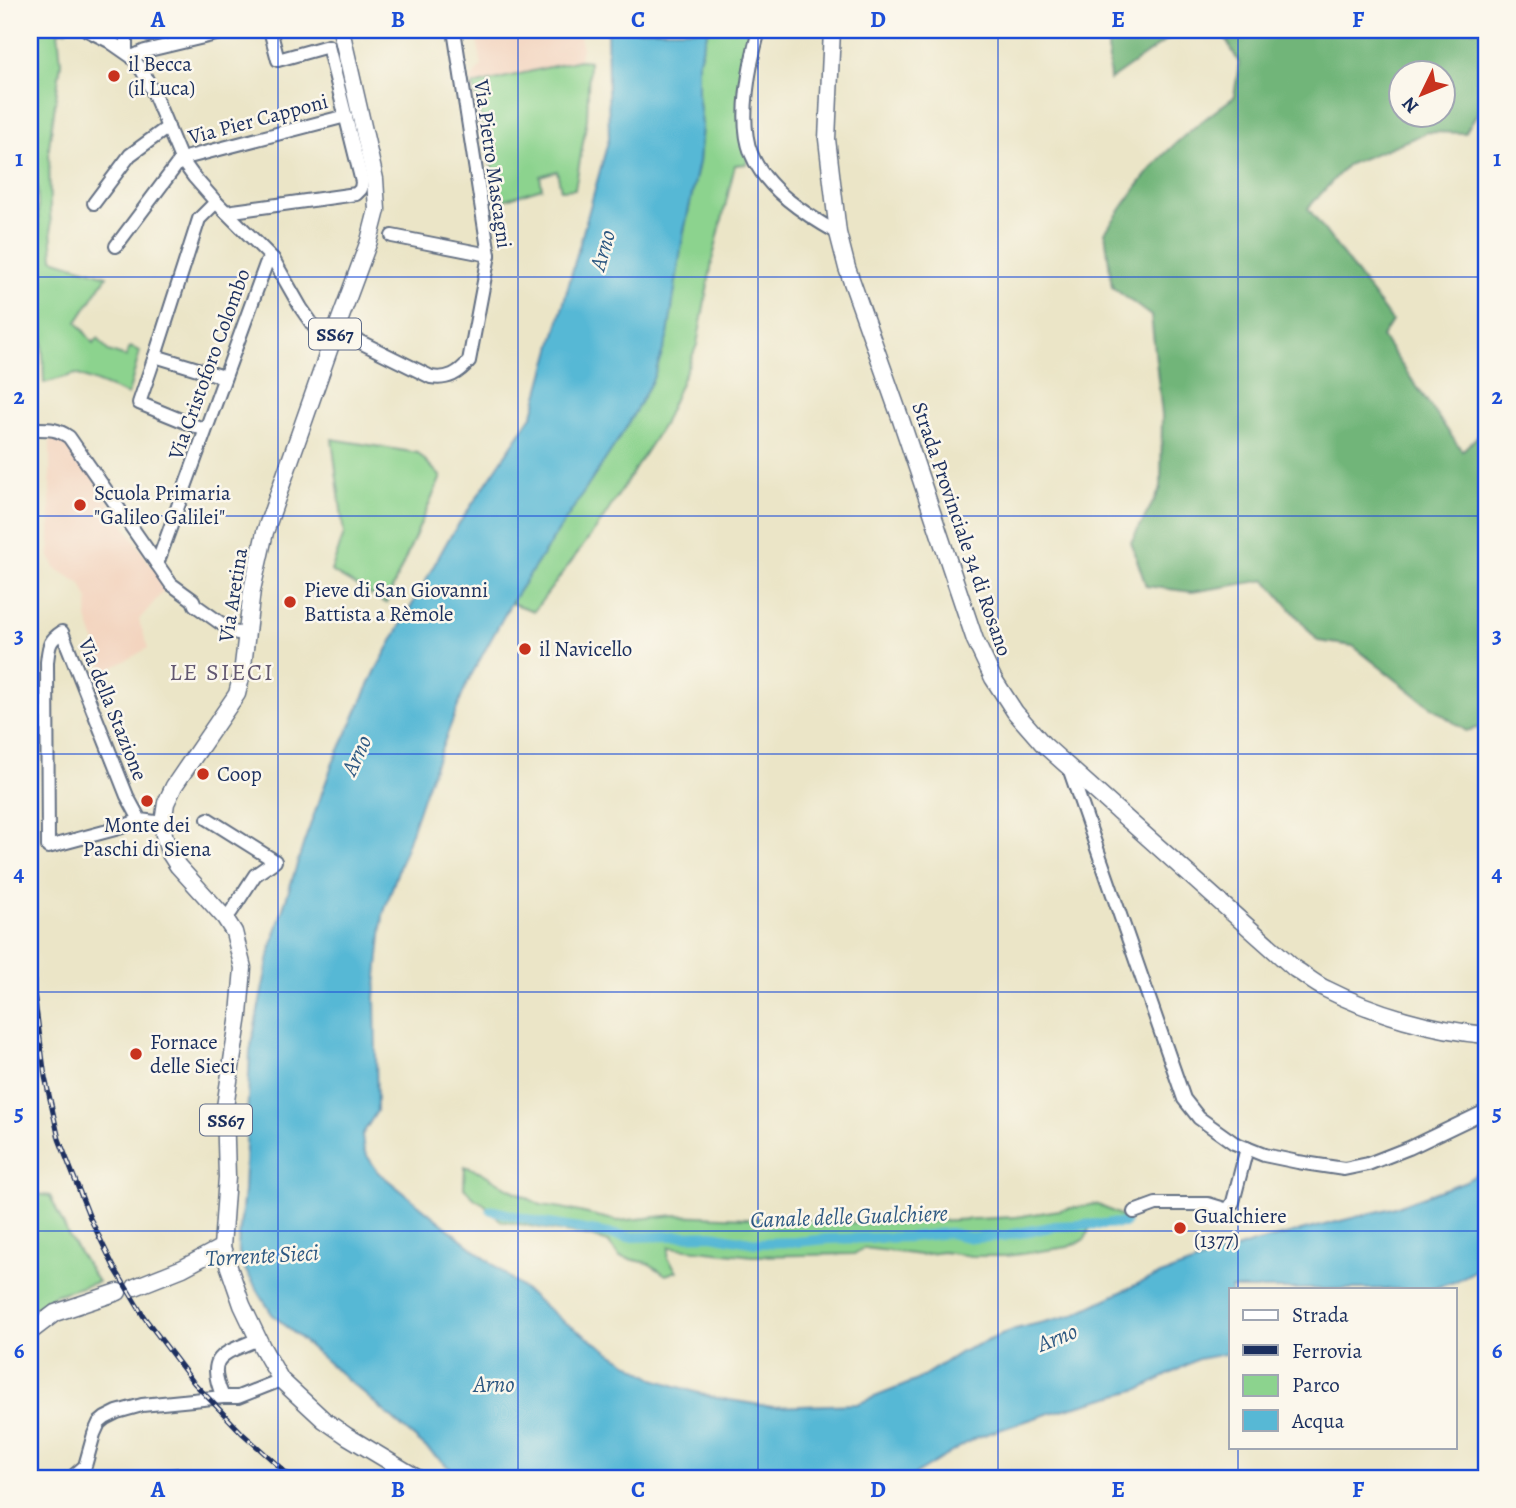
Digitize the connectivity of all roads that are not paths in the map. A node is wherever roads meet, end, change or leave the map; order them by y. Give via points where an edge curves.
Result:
1 (87, 30) edge
2 (125, 30) edge
3 (233, 30) edge
4 (270, 30) edge
5 (341, 30) edge
6 (454, 30) edge
7 (759, 30) edge
8 (832, 30) edge
9 (129, 55) junction
10 (345, 116) junction
11 (168, 127) junction
12 (181, 159) junction
13 (216, 202) junction
14 (94, 203) dead end
15 (226, 212) junction
16 (838, 233) junction
17 (392, 236) dead end
18 (116, 246) dead end
19 (489, 255) junction
20 (273, 259) junction
21 (334, 335) junction
22 (155, 356) junction
23 (224, 377) junction
24 (33, 429) dead end
25 (205, 430) junction
26 (157, 564) junction
27 (248, 635) junction
28 (1069, 767) junction
29 (208, 819) dead end
30 (140, 820) junction
31 (163, 823) junction
32 (225, 918) junction
33 (1486, 1035) edge
34 (1486, 1111) edge
35 (1247, 1148) junction
36 (1134, 1212) dead end
37 (225, 1254) junction
38 (135, 1287) dead end
39 (118, 1292) dead end
40 (30, 1332) edge
41 (258, 1339) junction
42 (281, 1380) junction
43 (223, 1396) junction
44 (71, 1478) edge
45 (150, 1478) edge
46 (190, 1478) edge
47 (417, 1478) edge

1 - 9 street
2 - 9 street
3 - 9 street
4 - 10 street via 278,60 328,46
5 - 21 main road, Via Aretina / SS67 via 375,179 377,210
6 - 19 street, Via Pietro Mascagni
7 - 16 street via 746,100 750,152 760,171 783,194
8 - 16 main road, Strada Provinciale 34 di Rosano via 827,139
9 - 11 street, Via Pietro Mascagni via 143,72
10 - 12 street, Via Pier Capponi
10 - 15 street via 362,182 356,194
11 - 12 street, Via Pietro Mascagni
11 - 14 street via 130,155
12 - 13 street, Via Pietro Mascagni
12 - 18 street
13 - 15 street, Via Pietro Mascagni
13 - 22 street via 199,219
15 - 20 street, Via Pietro Mascagni
16 - 28 main road, Strada Provinciale 34 di Rosano via 975,640 1015,712
17 - 19 street
19 - 21 street, Via Pietro Mascagni via 469,361 452,376 431,377
20 - 21 street, Via Pietro Mascagni via 317,331
20 - 23 street, Via Cristoforo Colombo via 266,264
21 - 27 main road, Via Aretina / SS67 via 265,532
22 - 23 street
22 - 25 street via 139,403
23 - 25 street, Via Cristoforo Colombo
24 - 26 street via 48,428 69,437
25 - 26 street, Via Cristoforo Colombo
26 - 27 street via 195,605 233,632
27 - 31 main road, Via Aretina / SS67 via 237,694 174,786
28 - 33 main road, Strada Provinciale 34 di Rosano via 1295,969 1324,988 1378,1012
28 - 35 street via 1184,1099 1199,1118
29 - 32 street via 275,860 255,875
30 - 30 street, Via della Stazione via 128,796 62,632 53,638 47,662 48,847
30 - 31 street, Via della Stazione
31 - 32 main road, SS67 via 169,852 178,866
32 - 37 main road, SS67 via 234,932 243,979 225,1107
34 - 35 street via 1409,1148 1344,1169
35 - 36 street via 1228,1210 1208,1204 1156,1204
37 - 38 main road
37 - 41 main road, SS67
39 - 40 main road via 54,1313
41 - 42 main road, SS67
41 - 43 street via 217,1362 215,1377
42 - 43 street via 238,1398
42 - 47 main road, SS67 via 324,1420
43 - 44 street via 142,1405 105,1418 94,1434 85,1465
45 - 46 street

